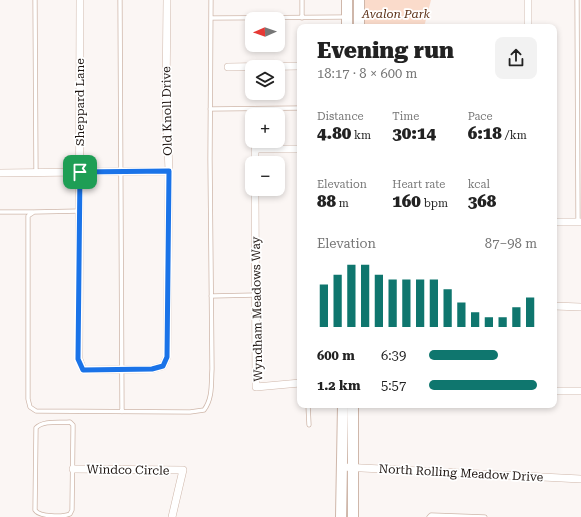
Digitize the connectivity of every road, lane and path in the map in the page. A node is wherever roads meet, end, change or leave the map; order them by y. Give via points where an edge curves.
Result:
1 (35, 0) edge
2 (80, 0) edge
3 (120, 0) edge
4 (167, 0) edge
5 (211, 0) edge
6 (302, 0) edge
7 (347, 0) edge
8 (359, 0) edge
9 (528, 0) edge
10 (577, 0) edge
11 (211, 18) junction
12 (302, 18) junction
13 (347, 22) edge
14 (359, 24) edge
15 (528, 24) edge
16 (297, 66) edge
17 (228, 67) dead end
18 (210, 108) junction
19 (297, 108) edge
20 (297, 149) edge
21 (255, 156) edge
22 (169, 171) junction
23 (80, 172) junction
24 (121, 172) junction
25 (0, 173) edge
26 (36, 173) junction
27 (255, 196) edge
28 (80, 211) junction
29 (0, 212) edge
30 (34, 212) junction
31 (557, 222) edge
32 (580, 222) edge
33 (256, 295) junction
34 (211, 296) junction
35 (557, 306) edge
36 (581, 307) edge
37 (122, 370) junction
38 (297, 383) edge
39 (557, 390) edge
40 (581, 391) edge
41 (308, 408) edge
42 (343, 408) edge
43 (353, 408) edge
44 (122, 412) junction
45 (308, 425) dead end
46 (342, 467) junction
47 (353, 468) junction
48 (73, 469) junction
49 (581, 478) edge
50 (172, 517) edge
51 (341, 517) edge
52 (353, 517) edge
53 (429, 517) edge
54 (485, 517) edge

1 - 26 lane
2 - 23 street, Sheppard Lane
3 - 24 lane
4 - 22 street, Old Knoll Drive via 166,100
5 - 11 lane
6 - 12 lane
7 - 13 main road
8 - 14 main road
9 - 15 street
10 - 32 lane
11 - 12 lane
11 - 18 lane
12 - 13 lane
16 - 17 street
18 - 19 lane
18 - 34 lane
20 - 21 street via 255,149
22 - 24 street
22 - 37 street, Old Knoll Drive via 167,357 163,366
23 - 24 street
23 - 26 street
23 - 28 street, Sheppard Lane
24 - 37 lane
25 - 26 street
27 - 33 street, Wyndham Meadows Way
28 - 30 lane
28 - 37 street, Sheppard Lane via 78,359 83,370
29 - 30 lane
30 - 44 lane via 28,216 30,408 36,411
31 - 32 street
33 - 34 lane
33 - 38 street, Wyndham Meadows Way via 256,387
34 - 44 lane via 212,369 211,398 208,405 204,410 190,412
35 - 36 street
37 - 44 lane
39 - 40 street
41 - 45 lane
42 - 46 main road
43 - 47 main road
46 - 47 street, North Rolling Meadow Drive
46 - 51 main road
47 - 49 street, North Rolling Meadow Drive
47 - 52 main road
48 - 48 lane via 72,423 38,425 35,434 37,513 64,517 70,514
48 - 50 street, Windco Circle via 183,470
53 - 54 lane

